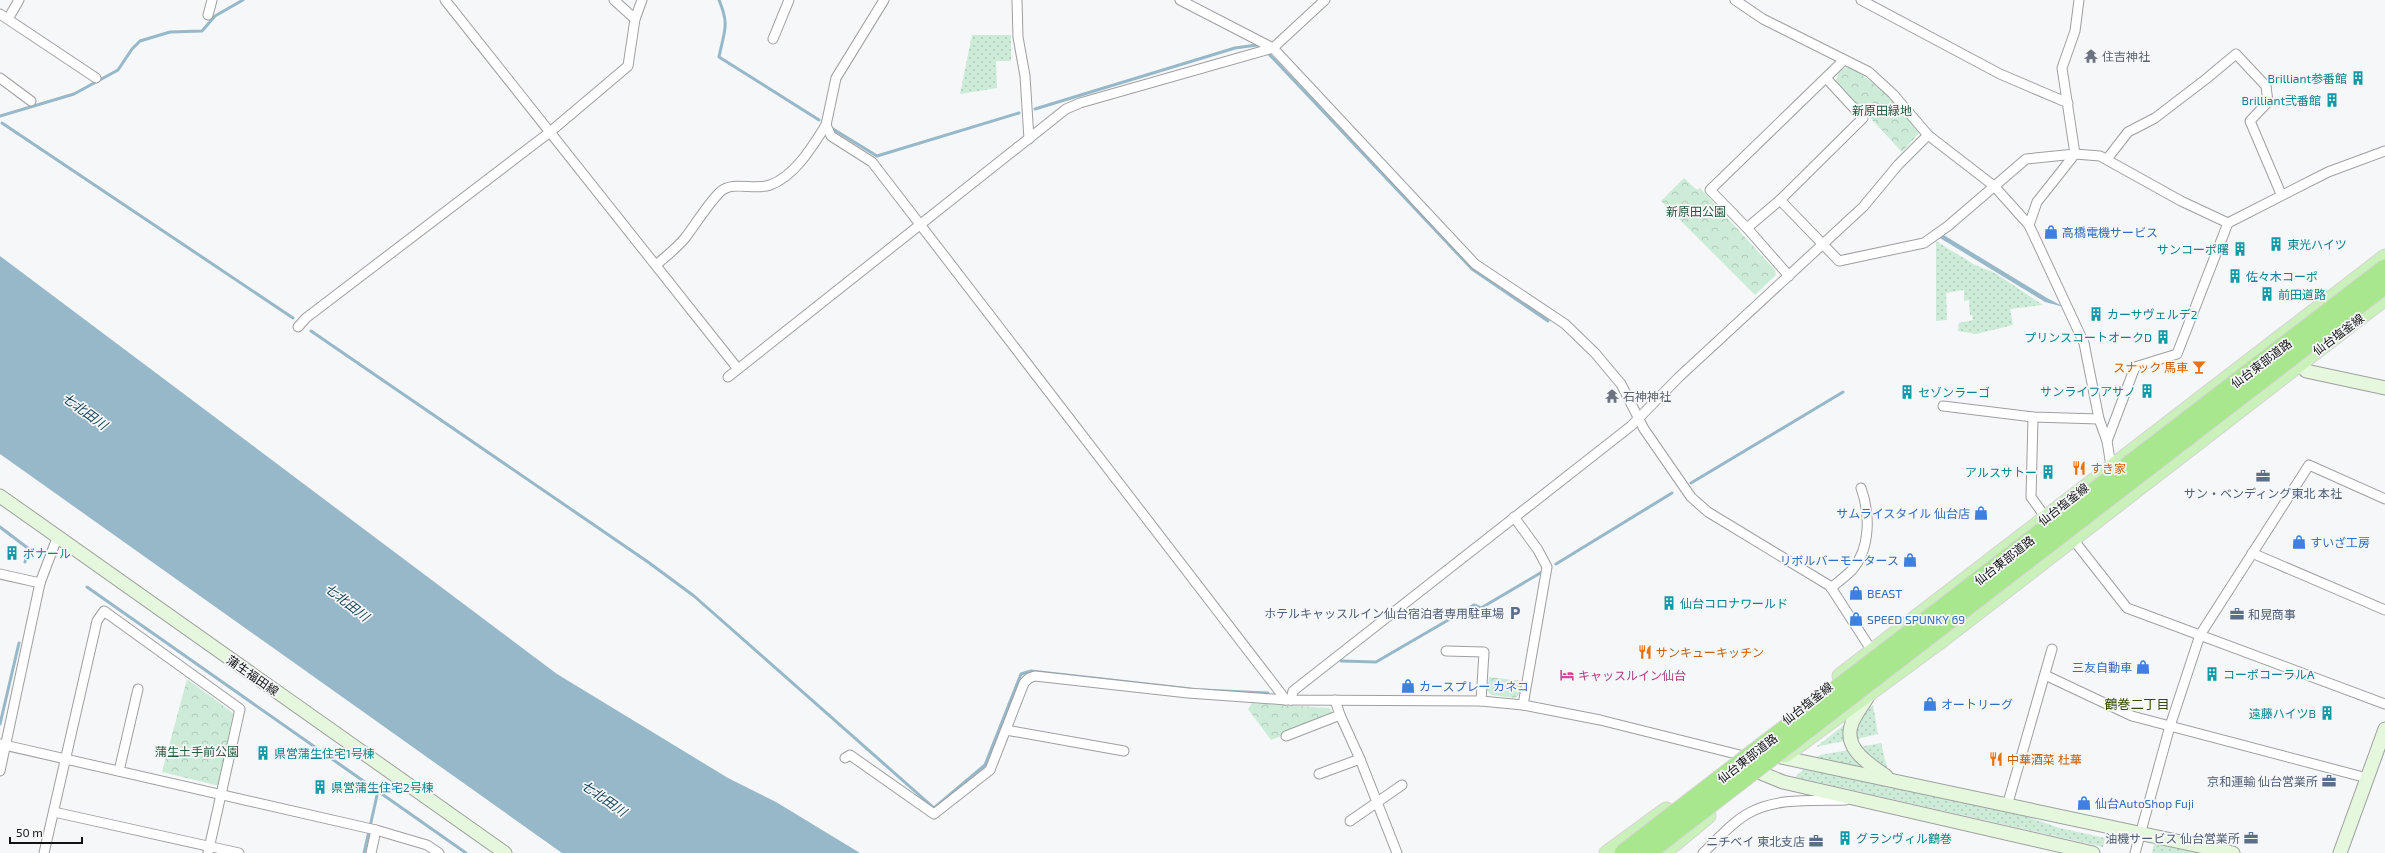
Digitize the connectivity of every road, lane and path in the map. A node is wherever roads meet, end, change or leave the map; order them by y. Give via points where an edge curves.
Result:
1 (19, 0) edge
2 (212, 0) edge
3 (445, 0) edge
4 (614, 0) edge
5 (642, 0) edge
6 (789, 0) edge
7 (884, 0) edge
8 (1017, 0) edge
9 (1180, 0) edge
10 (1326, 0) edge
11 (1735, 0) edge
12 (1861, 0) edge
13 (2079, 0) edge
14 (208, 15) dead end
15 (4, 17) edge
16 (635, 19) junction
17 (773, 39) dead end
18 (1273, 48) junction
19 (1844, 60) junction
20 (0, 78) edge
21 (96, 78) dead end
22 (1826, 78) junction
23 (31, 101) dead end
24 (2068, 103) junction
25 (826, 126) junction
26 (550, 132) junction
27 (1928, 135) junction
28 (1029, 139) junction
29 (2385, 151) edge
30 (2075, 154) junction
31 (2107, 159) junction
32 (1994, 186) junction
33 (2281, 194) junction
34 (1780, 200) junction
35 (2228, 223) junction
36 (2029, 225) junction
37 (920, 226) junction
38 (1747, 228) junction
39 (1823, 244) junction
40 (2385, 257) edge
41 (656, 266) junction
42 (2385, 268) edge
43 (1789, 276) junction
44 (2385, 285) edge
45 (2385, 298) edge
46 (298, 326) dead end
47 (2300, 362) junction
48 (738, 369) junction
49 (728, 377) dead end
50 (2385, 388) edge
51 (1943, 406) dead end
52 (2033, 417) junction
53 (1639, 418) junction
54 (2099, 419) junction
55 (2107, 441) junction
56 (2111, 466) junction
57 (1861, 488) dead end
58 (0, 496) edge
59 (2385, 499) edge
60 (1514, 517) junction
61 (2046, 518) junction
62 (57, 538) junction
63 (2072, 538) junction
64 (2252, 553) junction
65 (0, 574) edge
66 (40, 583) junction
67 (1831, 588) junction
68 (2385, 610) edge
69 (2200, 635) junction
70 (2052, 650) dead end
71 (1446, 651) dead end
72 (1872, 651) junction
73 (2045, 675) junction
74 (138, 689) dead end
75 (1868, 696) junction
76 (1289, 700) junction
77 (1335, 700) junction
78 (1481, 701) junction
79 (2385, 704) edge
80 (1523, 705) junction
81 (1340, 715) junction
82 (2170, 726) junction
83 (2385, 729) edge
84 (1006, 730) junction
85 (1286, 736) dead end
86 (3, 744) edge
87 (1124, 751) dead end
88 (1740, 755) junction
89 (1783, 756) junction
90 (845, 758) dead end
91 (66, 759) junction
92 (1360, 759) junction
93 (0, 771) edge
94 (119, 771) junction
95 (1761, 773) junction
96 (1319, 774) dead end
97 (2367, 778) junction
98 (1893, 780) junction
99 (1402, 785) dead end
100 (221, 794) junction
101 (1851, 799) junction
102 (1377, 802) junction
103 (2007, 806) junction
104 (54, 812) junction
105 (1350, 821) dead end
106 (372, 829) junction
107 (2141, 832) junction
108 (426, 849) edge
109 (208, 850) edge
110 (44, 853) edge
111 (239, 853) edge
112 (371, 853) edge
113 (439, 853) edge
114 (506, 853) edge
115 (1397, 853) edge
116 (1607, 853) edge
117 (1623, 853) edge
118 (1647, 853) edge
119 (1663, 853) edge
120 (1703, 853) edge
121 (2093, 853) edge
122 (2135, 853) edge
123 (2232, 853) edge
124 (2340, 853) edge

1 - 15 street
2 - 14 street
3 - 26 street
4 - 16 street
5 - 16 street
6 - 17 street
7 - 25 street via 836,78
8 - 28 street via 1018,37 1025,76
9 - 18 street
10 - 18 street
11 - 19 street via 1763,19
12 - 24 street via 2000,74
13 - 24 street via 2075,31 2062,68
15 - 21 street
16 - 26 street via 628,66
18 - 28 street via 1080,103 1066,109
18 - 53 street via 1475,264 1565,324 1595,353 1621,384
19 - 22 street
19 - 27 street via 1870,72 1894,94
20 - 23 street
22 - 34 street via 1863,118
22 - 38 street via 1710,190
24 - 30 street
25 - 37 street via 831,136 872,162
25 - 41 street via 790,172 770,185 751,188 729,186 720,192 683,240
26 - 41 street
26 - 46 street
27 - 32 street
27 - 39 street via 1898,165 1862,208
28 - 37 street
29 - 33 street via 2328,172
30 - 31 street
30 - 32 street via 2026,159
30 - 36 street via 2037,202
31 - 33 street via 2128,132 2170,107 2236,54 2266,86 2268,102 2250,121
31 - 35 street via 2181,201
32 - 36 street
32 - 39 street via 1924,243 1839,261
33 - 35 street
34 - 38 street
34 - 39 street
35 - 55 street via 2178,354 2134,367
36 - 54 street via 2084,343
37 - 48 street
37 - 76 street
38 - 43 street
39 - 43 street
40 - 56 main road, 仙台塩釜線
41 - 48 street
42 - 117 highway, 仙台東部道路, bridge
43 - 53 street via 1679,377
44 - 118 highway, 仙台東部道路, bridge
45 - 47 main road, 仙台塩釜線
47 - 50 street via 2306,371
47 - 63 main road, 仙台塩釜線
48 - 49 street
51 - 52 street
52 - 54 street
52 - 61 street via 2031,497
53 - 60 street
53 - 67 street via 1691,497 1708,512 1811,573
54 - 55 street
55 - 56 street
56 - 61 main road, 仙台塩釜線
57 - 67 street via 1866,502 1866,541 1853,569
58 - 62 street, 蒲生福田線
59 - 64 street via 2309,466
60 - 76 street via 1293,691
60 - 80 street via 1547,567
61 - 72 main road, 仙台塩釜線
62 - 66 street
62 - 114 street, 蒲生福田線
63 - 69 street via 2127,608
63 - 75 main road, 仙台塩釜線
64 - 68 street
64 - 69 street
65 - 66 street
66 - 86 street
67 - 72 street
69 - 79 street
69 - 82 street
70 - 73 street
71 - 78 street via 1484,652
72 - 88 main road, 仙台塩釜線
73 - 82 street via 2132,716
73 - 103 street
74 - 94 street
75 - 89 main road, 仙台塩釜線
75 - 98 street via 1852,724 1851,739 1862,760
76 - 77 street
76 - 84 street via 1188,694 1036,676 1024,683
77 - 78 street
77 - 81 street
78 - 80 street
80 - 88 street via 1600,720
81 - 85 street
81 - 92 street
82 - 97 street
82 - 107 street
83 - 97 street
84 - 87 street
84 - 90 street via 990,770 934,814 850,755
86 - 91 street
86 - 93 street
88 - 89 street
88 - 95 street
88 - 116 main road, 仙台塩釜線
89 - 95 main road, 仙台塩釜線
89 - 98 street
91 - 94 street
91 - 100 street via 98,621 104,611 240,709
91 - 104 street
92 - 96 street
92 - 102 street
94 - 100 street
95 - 101 street via 1783,782
95 - 119 main road, 仙台塩釜線
97 - 124 street
98 - 103 street
99 - 102 street
100 - 106 street
100 - 109 street
101 - 120 street via 1779,803 1757,809
101 - 121 street
102 - 105 street
102 - 115 street
103 - 107 street
104 - 109 street
104 - 110 street
106 - 108 street
106 - 112 street
107 - 122 street
107 - 123 street
108 - 113 street
109 - 111 street

